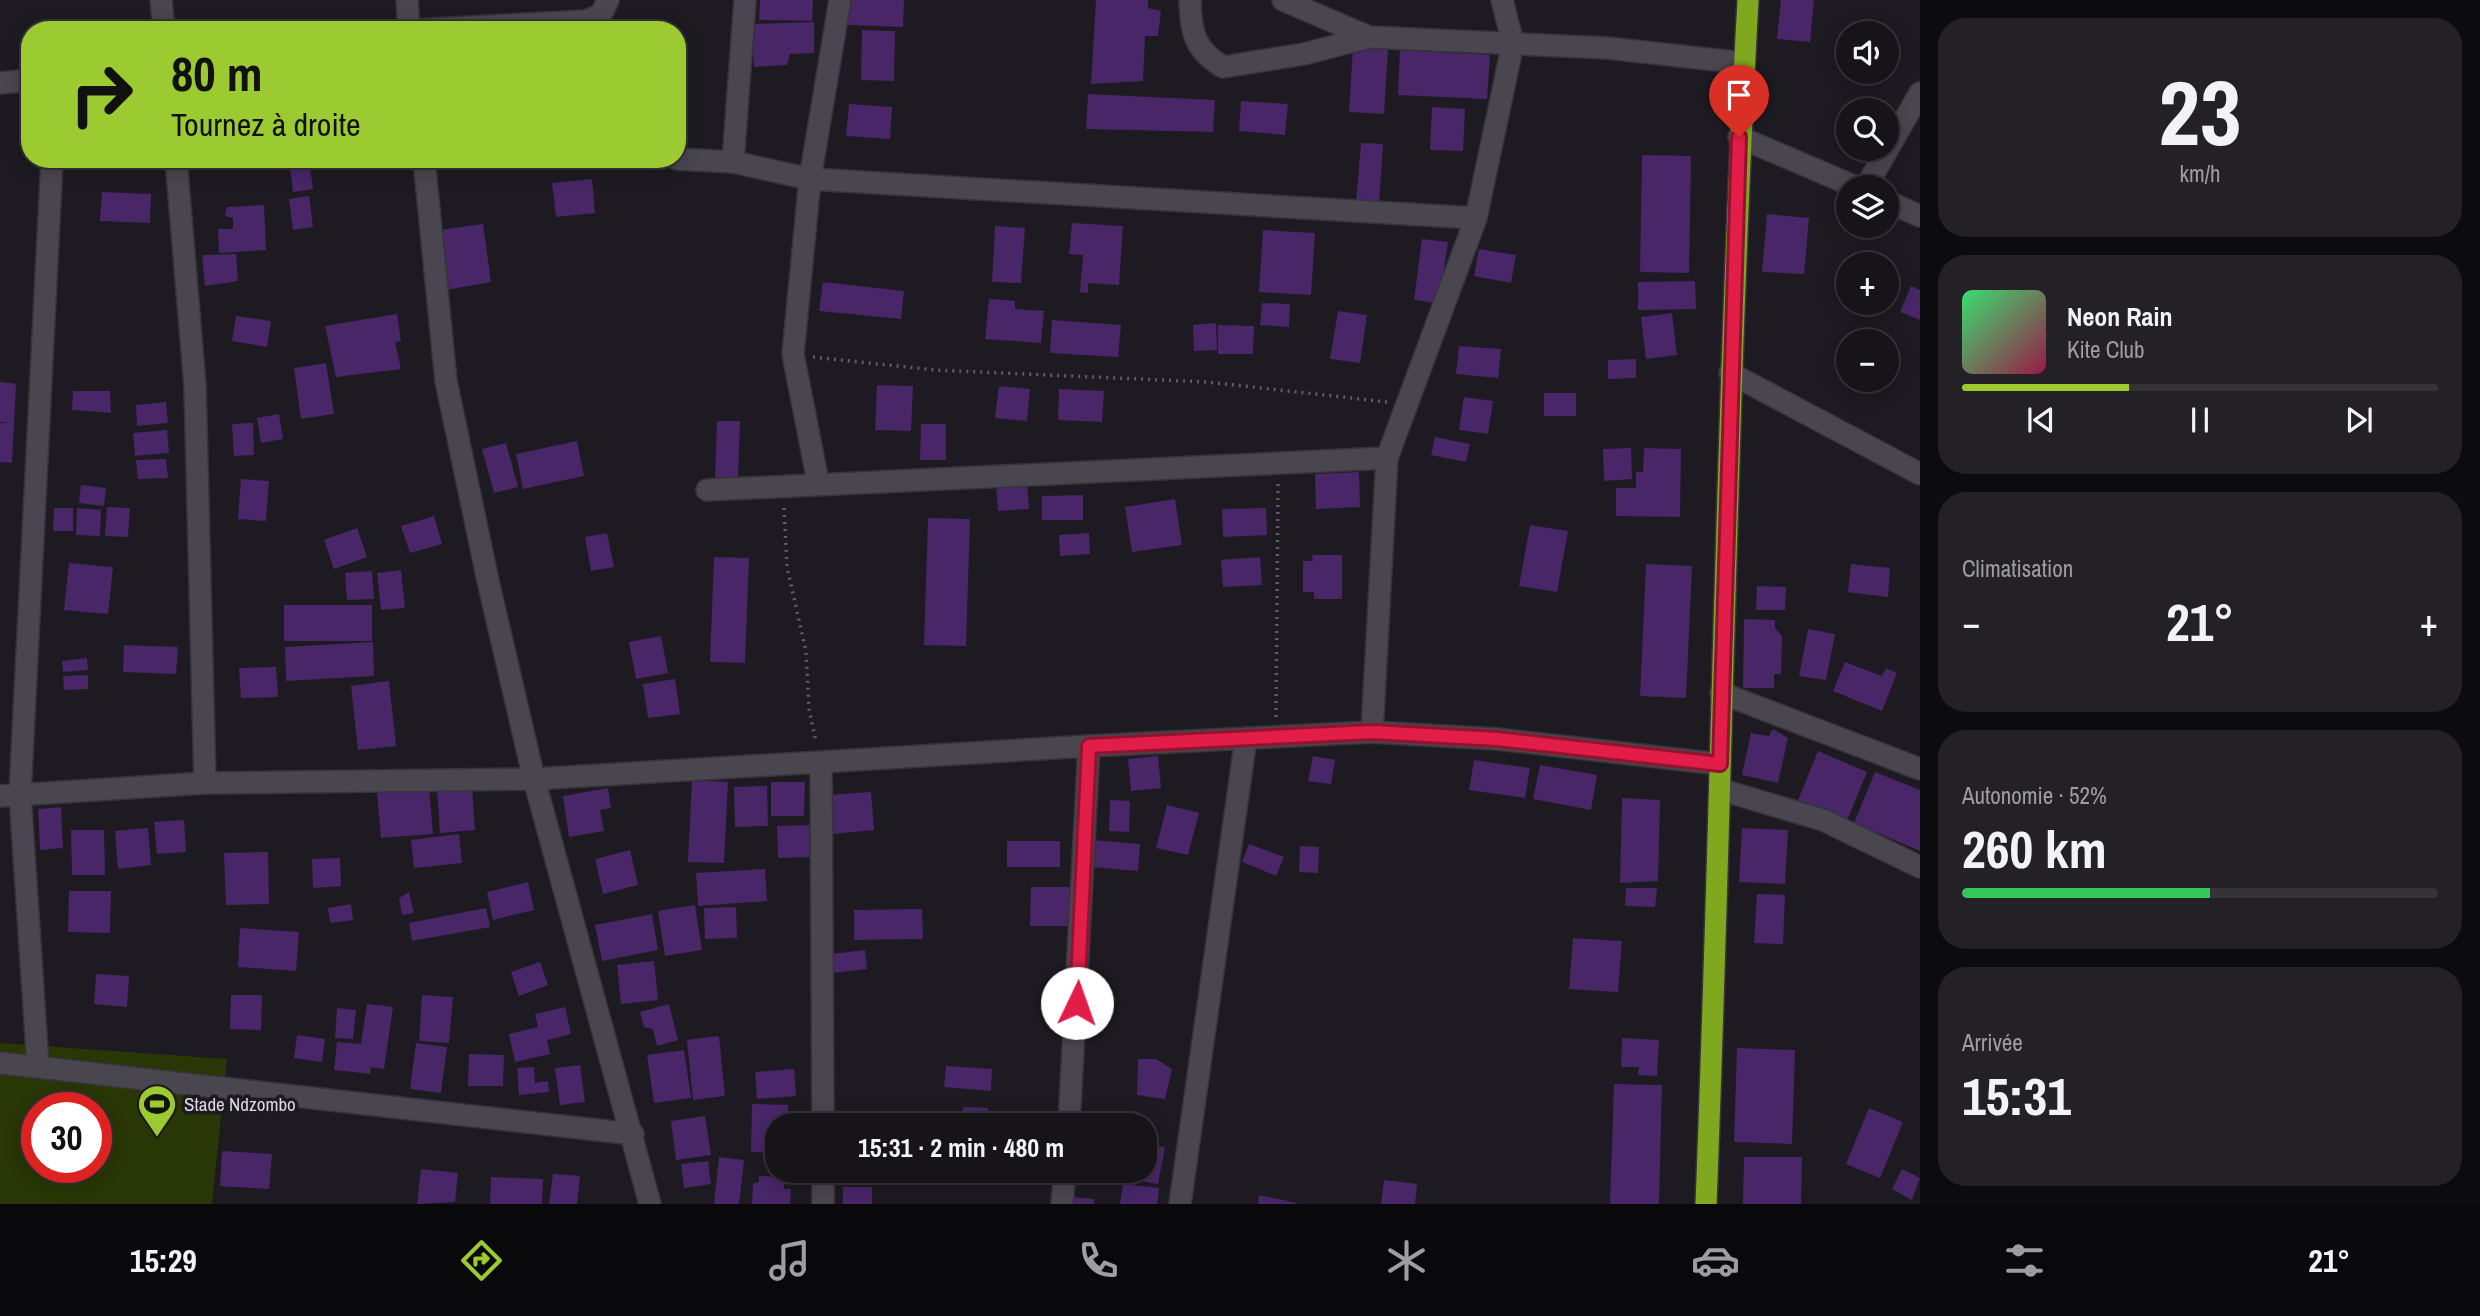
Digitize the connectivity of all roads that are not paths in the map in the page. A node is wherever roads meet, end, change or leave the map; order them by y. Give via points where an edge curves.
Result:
1 (161, 0) edge
2 (407, 0) edge
3 (608, 0) edge
4 (746, 0) edge
5 (840, 0) edge
6 (1191, 0) edge
7 (1283, 0) edge
8 (1502, 0) edge
9 (1748, 0) edge
10 (163, 21) edge
11 (408, 21) edge
12 (585, 21) edge
13 (1369, 37) junction
14 (1513, 43) junction
15 (1744, 63) junction
16 (21, 81) edge
17 (0, 83) edge
18 (1920, 93) edge
19 (1739, 137) junction
20 (686, 159) edge
21 (733, 162) junction
22 (51, 168) edge
23 (177, 168) edge
24 (425, 168) edge
25 (1873, 175) edge
26 (1836, 178) edge
27 (810, 179) junction
28 (1899, 207) edge
29 (1920, 216) edge
30 (1476, 218) junction
31 (1730, 373) junction
32 (1387, 458) junction
33 (1920, 474) edge
34 (818, 482) junction
35 (707, 489) dead end
36 (1721, 693) junction
37 (1372, 732) junction
38 (1246, 738) junction
39 (1089, 746) junction
40 (821, 763) junction
41 (1720, 764) junction
42 (1920, 769) edge
43 (534, 779) junction
44 (205, 783) junction
45 (1722, 790) junction
46 (10, 795) edge
47 (1920, 867) edge
48 (0, 1063) edge
49 (38, 1066) junction
50 (822, 1113) edge
51 (1070, 1113) edge
52 (633, 1135) junction
53 (823, 1183) edge
54 (1064, 1183) edge
55 (650, 1204) edge
56 (823, 1204) edge
57 (1062, 1204) edge
58 (1180, 1204) edge
59 (1706, 1204) edge

1 - 10 street
2 - 11 street
3 - 12 street via 601,15
4 - 21 street
5 - 27 street
6 - 13 street via 1197,45 1223,67 1304,54
7 - 13 street
8 - 14 street
9 - 15 highway
13 - 14 street
14 - 15 street
14 - 30 street
15 - 19 highway
16 - 17 street
18 - 25 street
19 - 26 street
19 - 31 highway
20 - 21 street
21 - 27 street
22 - 46 street
23 - 44 street via 195,386
24 - 43 street via 446,381
27 - 30 street
27 - 34 street via 793,355
28 - 29 street
30 - 32 street
31 - 33 street
31 - 36 highway
32 - 34 street
32 - 37 street
34 - 35 street
36 - 41 highway
36 - 42 street
37 - 38 street
37 - 41 street via 1497,739
38 - 39 street
38 - 58 street
39 - 40 street
39 - 51 street
40 - 43 street
40 - 50 street
41 - 45 highway
43 - 44 street
43 - 52 street
44 - 46 street
45 - 47 street via 1823,820
45 - 59 highway
46 - 49 street
48 - 49 street
49 - 52 street
52 - 55 street
53 - 56 street
54 - 57 street

